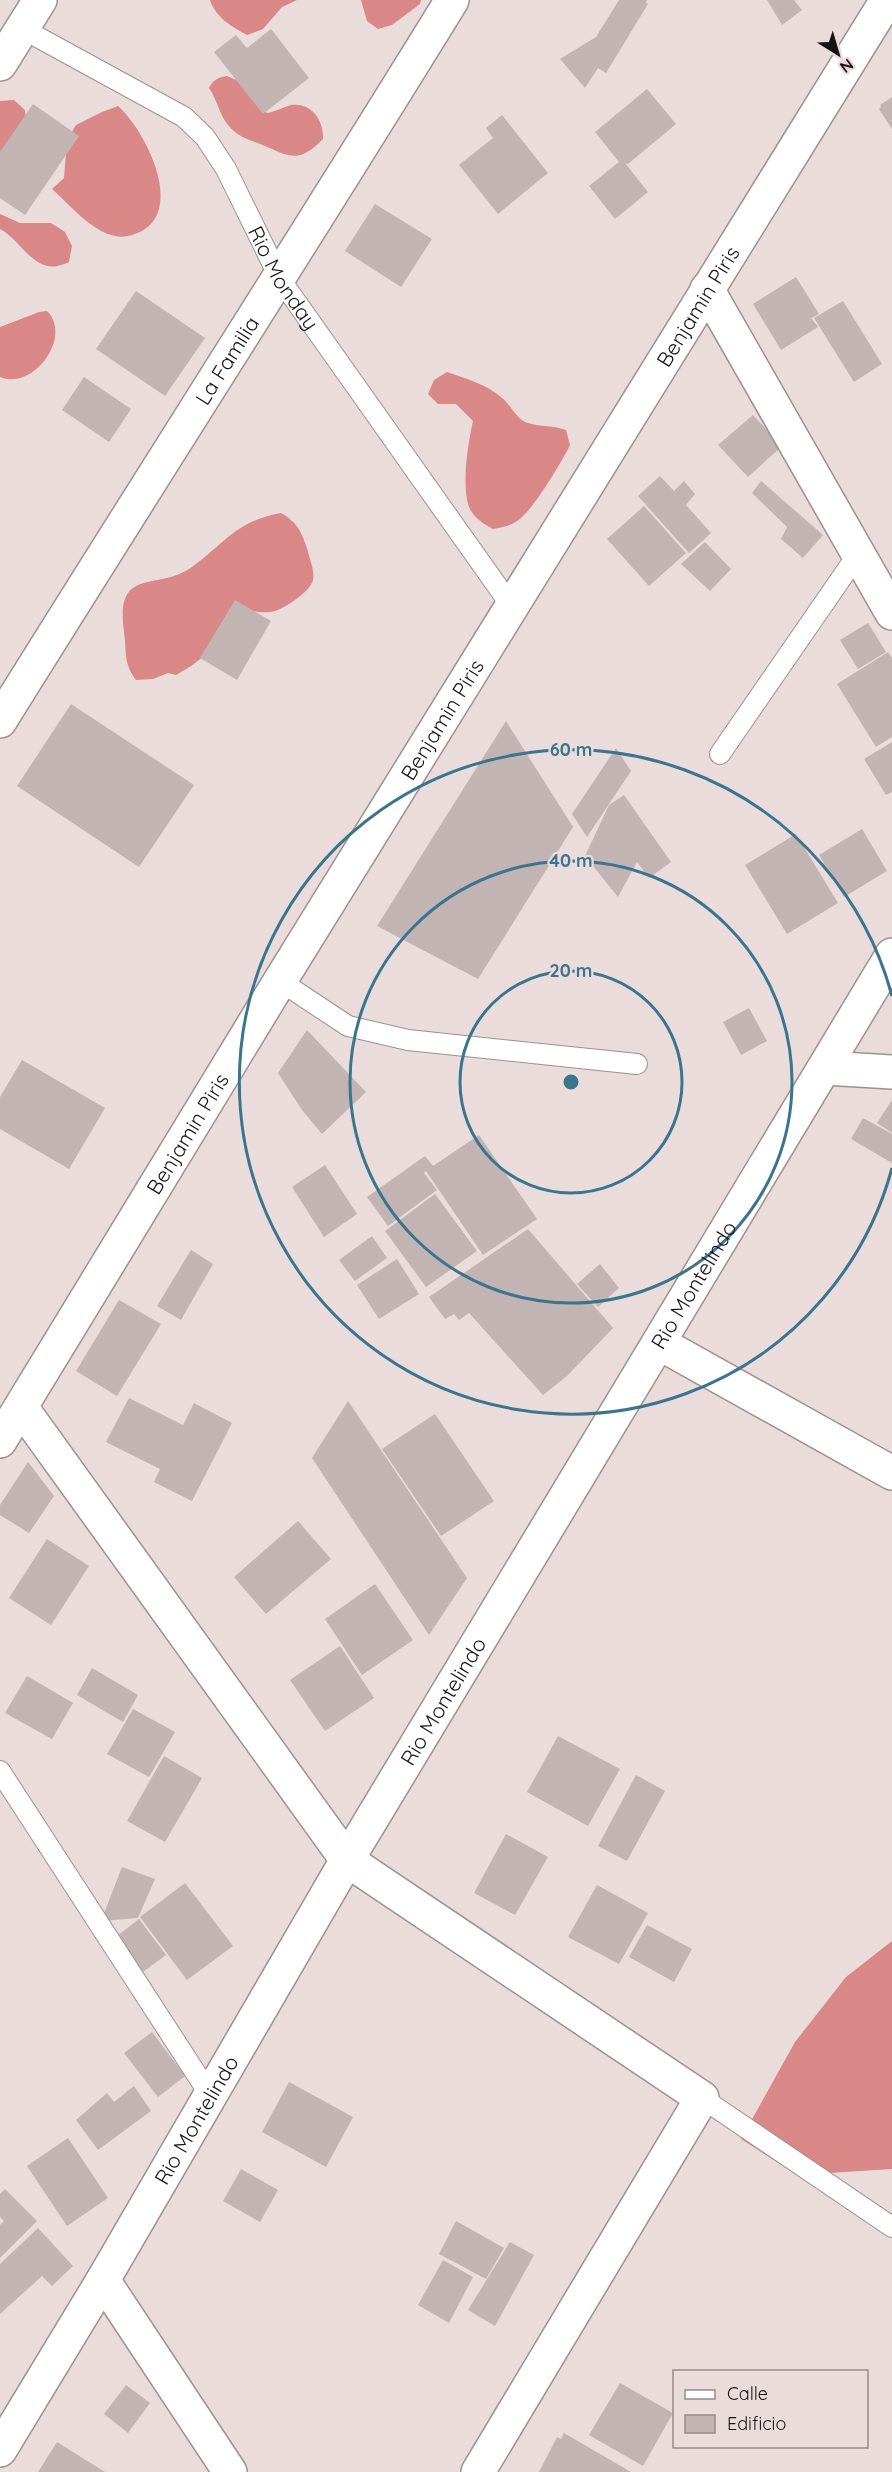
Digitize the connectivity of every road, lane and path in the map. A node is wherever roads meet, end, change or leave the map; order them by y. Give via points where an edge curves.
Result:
1 (40, 0) edge
2 (452, 0) edge
3 (887, 0) edge
4 (11, 21) edge
5 (0, 64) edge
6 (280, 279) junction
7 (707, 289) junction
8 (858, 554) junction
9 (513, 607) junction
10 (892, 614) edge
11 (0, 721) edge
12 (720, 754) dead end
13 (892, 955) edge
14 (280, 981) junction
15 (637, 1064) dead end
16 (825, 1068) junction
17 (892, 1072) edge
18 (659, 1343) junction
19 (21, 1407) junction
20 (0, 1441) edge
21 (892, 1473) edge
22 (0, 1771) edge
23 (347, 1860) junction
24 (210, 2095) junction
25 (702, 2098) junction
26 (892, 2227) edge
27 (103, 2280) junction
28 (0, 2450) edge
29 (230, 2472) edge
30 (478, 2472) edge

1 - 4 street
2 - 6 street, La Familia
3 - 7 street, Benjamin Piris
4 - 5 street
4 - 6 lane, Rio Monday via 184,117 205,137 226,169
6 - 9 lane, Rio Monday
6 - 11 street, La Familia
7 - 8 street
7 - 9 street, Benjamin Piris
8 - 10 street
8 - 12 lane
9 - 14 street, Benjamin Piris
13 - 16 street, Rio Montelindo
14 - 15 lane via 348,1026 408,1040
14 - 19 street, Benjamin Piris
16 - 17 street
16 - 18 street, Rio Montelindo
18 - 21 street
18 - 23 street, Rio Montelindo
19 - 20 street, Benjamin Piris
19 - 23 street
22 - 24 lane
23 - 24 street, Rio Montelindo
23 - 25 street
24 - 27 street, Rio Montelindo
25 - 26 lane
25 - 30 street
27 - 28 street, Rio Montelindo
27 - 29 street

